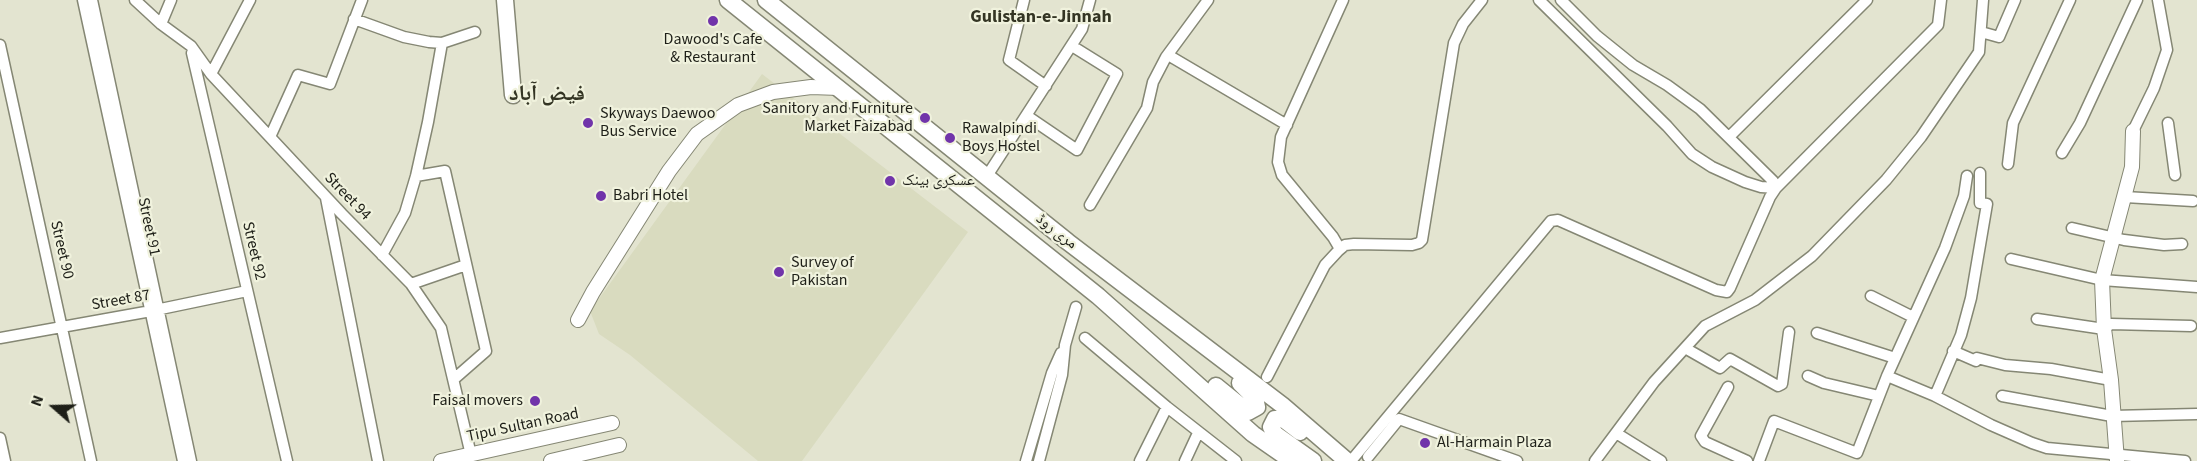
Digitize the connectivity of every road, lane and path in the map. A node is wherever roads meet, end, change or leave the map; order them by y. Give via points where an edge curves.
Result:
1 (83, 0) edge
2 (92, 0) edge
3 (135, 0) edge
4 (171, 0) edge
5 (250, 0) edge
6 (362, 0) edge
7 (505, 0) edge
8 (728, 0) edge
9 (766, 0) edge
10 (1024, 0) edge
11 (1090, 0) edge
12 (1208, 0) edge
13 (1343, 0) edge
14 (1482, 0) edge
15 (1539, 0) edge
16 (1561, 0) edge
17 (1867, 0) edge
18 (1941, 0) edge
19 (1983, 0) edge
20 (2015, 0) edge
21 (2070, 0) edge
22 (2138, 0) edge
23 (2158, 0) edge
24 (354, 19) junction
25 (161, 24) junction
26 (475, 32) dead end
27 (1981, 32) junction
28 (442, 43) junction
29 (0, 45) edge
30 (191, 46) junction
31 (1071, 46) junction
32 (1168, 55) junction
33 (211, 74) junction
34 (1046, 86) junction
35 (839, 88) junction
36 (513, 95) dead end
37 (1027, 116) junction
38 (2168, 123) dead end
39 (1287, 125) junction
40 (2133, 131) joint
41 (270, 137) junction
42 (1729, 137) junction
43 (2062, 153) dead end
44 (2008, 164) dead end
45 (1980, 173) dead end
46 (2175, 175) dead end
47 (416, 176) junction
48 (987, 176) junction
49 (1967, 176) dead end
50 (1776, 188) junction
51 (326, 197) junction
52 (2125, 197) junction
53 (2193, 201) dead end
54 (1090, 205) dead end
55 (2073, 228) dead end
56 (2114, 238) junction
57 (1068, 242) junction
58 (2182, 244) dead end
59 (1340, 249) junction
60 (382, 255) junction
61 (2012, 259) dead end
62 (466, 265) junction
63 (2102, 280) junction
64 (411, 284) junction
65 (2197, 287) edge
66 (247, 291) junction
67 (1098, 296) junction
68 (1871, 296) dead end
69 (1076, 307) dead end
70 (155, 310) junction
71 (1913, 317) junction
72 (2037, 319) dead end
73 (578, 320) dead end
74 (2191, 326) dead end
75 (63, 327) junction
76 (2104, 329) junction
77 (1789, 332) dead end
78 (1817, 333) dead end
79 (0, 338) edge
80 (1085, 339) dead end
81 (1065, 345) junction
82 (1685, 348) junction
83 (1953, 351) junction
84 (1895, 358) junction
85 (1808, 376) dead end
86 (1887, 376) junction
87 (1267, 377) dead end
88 (454, 379) junction
89 (2111, 380) junction
90 (1728, 387) dead end
91 (1880, 396) junction
92 (1935, 396) junction
93 (2002, 396) dead end
94 (1167, 407) junction
95 (2197, 414) edge
96 (2112, 416) junction
97 (612, 423) dead end
98 (1198, 433) junction
99 (1616, 433) junction
100 (0, 438) edge
101 (619, 445) dead end
102 (471, 454) junction
103 (1368, 457) dead end
104 (2116, 457) edge
105 (5, 461) edge
106 (91, 461) edge
107 (183, 461) edge
108 (191, 461) edge
109 (287, 461) edge
110 (378, 461) edge
111 (441, 461) edge
112 (551, 461) edge
113 (1026, 461) edge
114 (1039, 461) edge
115 (1140, 461) edge
116 (1185, 461) edge
117 (1236, 461) edge
118 (1292, 461) edge
119 (1313, 461) edge
120 (1336, 461) edge
121 (1349, 461) edge
122 (1517, 461) edge
123 (1595, 461) edge
124 (1661, 461) edge
125 (1747, 461) edge
126 (1759, 461) edge
127 (2185, 461) edge

1 - 70 street, Street 91
2 - 70 street
3 - 25 street, Street 94
4 - 25 street
5 - 33 street
6 - 24 street
7 - 36 main road
8 - 35 main road, مری روڈ
9 - 48 main road, مری روڈ
10 - 34 street via 1009,60
11 - 31 street via 1082,29
12 - 32 street
13 - 39 street
14 - 59 street via 1454,43 1422,240 1412,245 1354,244
15 - 50 street via 1692,154 1745,182
16 - 42 street via 1610,46 1700,109
17 - 42 street
18 - 50 street via 1938,26
19 - 27 street
20 - 27 street via 1999,37
21 - 44 street via 2013,123
22 - 43 street
23 - 40 street via 2167,50
24 - 28 street
24 - 41 street via 330,84 298,75
25 - 30 street, Street 94
26 - 28 street
27 - 82 street via 1980,52 1886,180 1812,256 1755,300 1706,326
28 - 47 street
29 - 75 street, Street 90
30 - 33 street, Street 94
30 - 66 street, Street 92
31 - 34 street
31 - 37 street via 1117,74 1077,150
32 - 39 street
32 - 54 street via 1154,82 1147,108
33 - 41 street, Street 94
34 - 37 street
35 - 67 main road, مری روڈ
35 - 73 street via 773,92 738,105 697,134 669,171
37 - 48 street
38 - 46 street
39 - 59 street via 1278,149 1282,175
40 - 52 street via 2132,167
41 - 51 street, Street 94
42 - 50 street
45 - 83 street via 1980,204 1987,204 1971,298
47 - 60 street via 405,213
47 - 62 street via 445,171
48 - 57 main road, مری روڈ
49 - 71 street via 1945,248
50 - 121 street via 1726,292 1558,219 1551,221
51 - 60 street, Street 94
51 - 110 street
52 - 53 street
52 - 56 street
55 - 56 street
56 - 58 street
56 - 63 street
57 - 67 main road via 1192,348 1242,384 1256,398 1257,407 1248,412 1175,351
57 - 121 main road, مری روڈ
59 - 87 street via 1325,266
60 - 64 street, Street 94
61 - 63 street
62 - 64 street
62 - 88 street via 486,351
63 - 65 street
63 - 76 street
64 - 88 street, Street 94 via 441,328
66 - 70 street, Street 87
66 - 109 street, Street 92
67 - 118 main road, مری روڈ via 1253,434
68 - 71 street
69 - 81 street
70 - 75 street, Street 87
70 - 107 street, Street 91
70 - 108 street
71 - 84 street
72 - 76 street
74 - 76 street via 2111,324
75 - 79 street, Street 87
75 - 106 street, Street 90
76 - 89 street
77 - 82 street via 1782,384 1778,386 1730,359 1720,368
78 - 84 street
80 - 94 street
81 - 113 street via 1052,373
81 - 114 street via 1062,375
82 - 99 street
83 - 89 street via 1976,361 1977,358
83 - 92 street
84 - 86 street
85 - 91 street
86 - 91 street
86 - 92 street
88 - 102 street, Street 94
89 - 96 street
90 - 125 street via 1701,436 1705,442
91 - 126 street via 1857,453 1774,422
92 - 104 street via 2032,443
93 - 96 street
94 - 98 street
94 - 115 street
95 - 96 street
96 - 104 street
97 - 102 street, Tipu Sultan Road
98 - 116 street
98 - 117 street
99 - 123 street
99 - 124 street
100 - 105 street
101 - 112 street
102 - 111 street, Tipu Sultan Road
103 - 122 street via 1400,418
104 - 127 street
119 - 120 main road via 1275,434 1271,427 1275,419 1283,419

